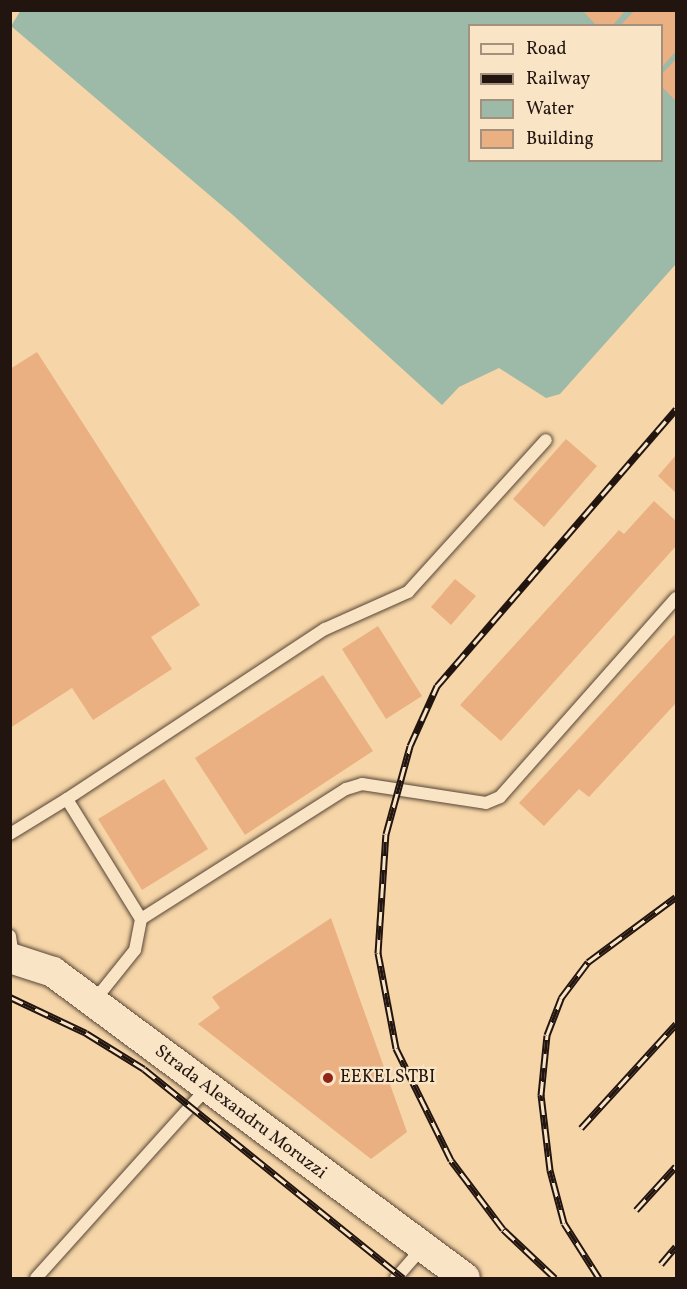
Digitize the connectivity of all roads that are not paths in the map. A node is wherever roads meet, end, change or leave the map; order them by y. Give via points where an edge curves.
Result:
1 (546, 440) dead end
2 (676, 598) edge
3 (67, 799) junction
4 (10, 834) edge
5 (141, 919) junction
6 (11, 951) edge
7 (93, 1002) junction
8 (206, 1089) junction
9 (424, 1246) junction
10 (36, 1278) edge
11 (396, 1278) edge
12 (465, 1278) edge

1 - 3 lane via 408,592 325,629
2 - 5 lane via 501,797 486,803 362,784 346,789
3 - 4 lane
3 - 5 lane
5 - 7 lane via 135,950
6 - 7 street, Strada Alexandru Moruzzi via 53,972
7 - 8 street, Strada Alexandru Moruzzi
8 - 9 street, Strada Alexandru Moruzzi
8 - 10 lane
9 - 11 lane
9 - 12 street, Strada Alexandru Moruzzi

